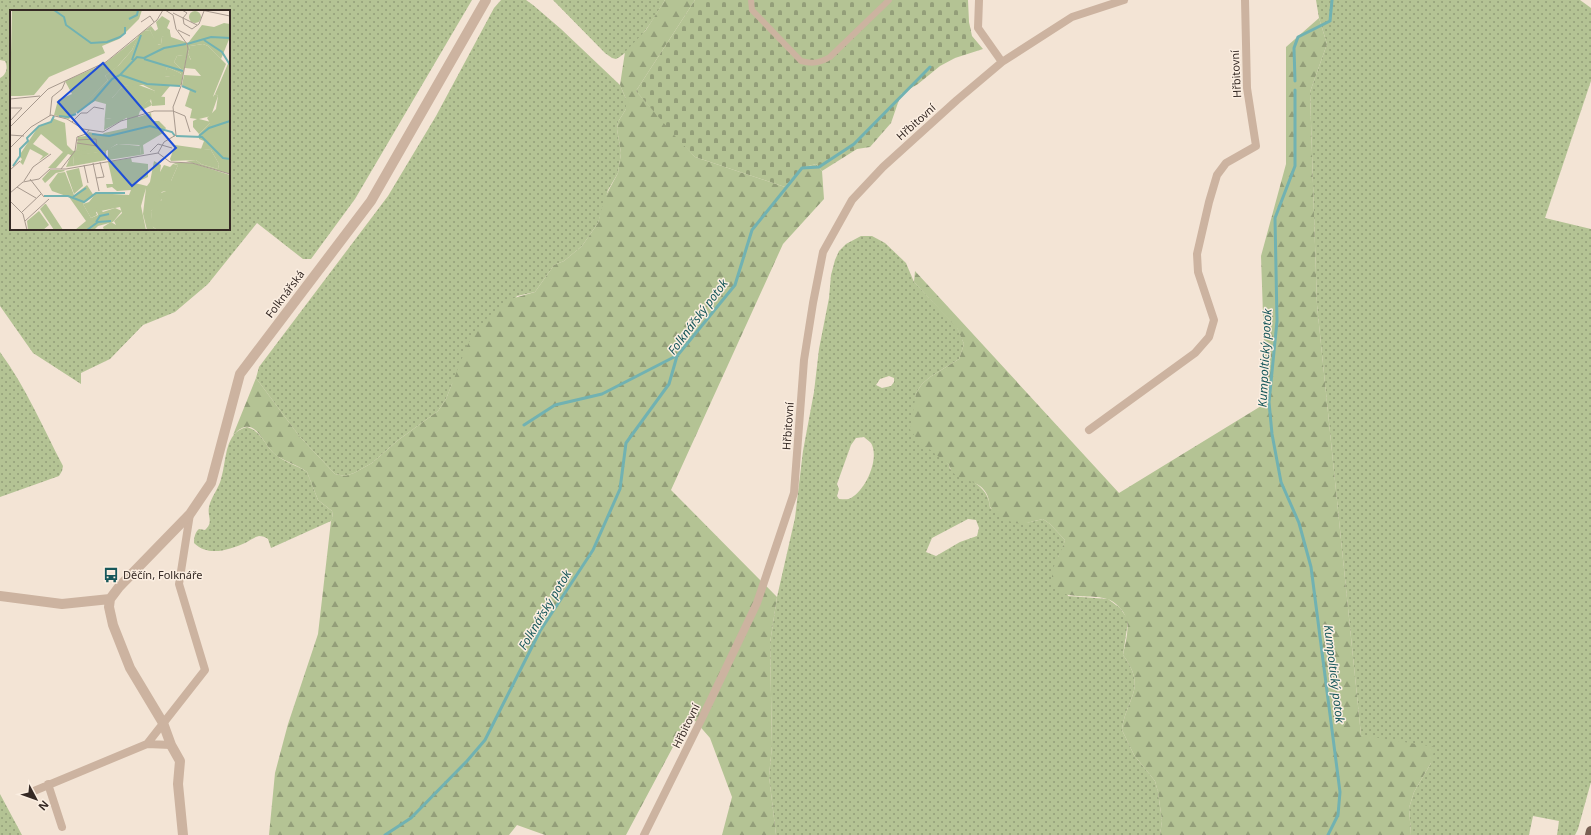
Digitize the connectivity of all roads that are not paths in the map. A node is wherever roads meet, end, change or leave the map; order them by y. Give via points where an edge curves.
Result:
1 (486, 0) edge
2 (751, 0) edge
3 (889, 0) edge
4 (979, 0) edge
5 (1124, 0) edge
6 (1245, 0) edge
7 (1002, 62) junction
8 (1089, 430) dead end
9 (190, 514) junction
10 (0, 596) edge
11 (110, 599) junction
12 (163, 723) junction
13 (147, 744) junction
14 (171, 745) junction
15 (48, 784) junction
16 (34, 790) dead end
17 (62, 827) dead end
18 (1591, 831) edge
19 (184, 835) edge
20 (644, 835) edge
21 (1590, 835) edge

1 - 9 street, Folknářská via 371,201 240,374 211,482
2 - 3 street via 752,10 801,61 820,63 830,57
4 - 7 street via 978,28
5 - 7 street, Hřbitovní via 1072,17
6 - 8 street, Hřbitovní via 1247,88 1256,146 1226,163 1217,175 1209,202 1197,254 1198,272 1214,320 1209,337 1195,354
7 - 20 street, Hřbitovní via 883,167 852,200 823,252 804,360 794,493 757,603
9 - 11 street, Folknářská
9 - 12 street via 179,584 205,670
10 - 11 street via 62,604
11 - 12 street via 113,625 130,668
12 - 13 street
12 - 14 street
13 - 14 street
13 - 15 street
14 - 19 street via 180,761 178,784
15 - 16 street
15 - 17 street
18 - 21 main road

